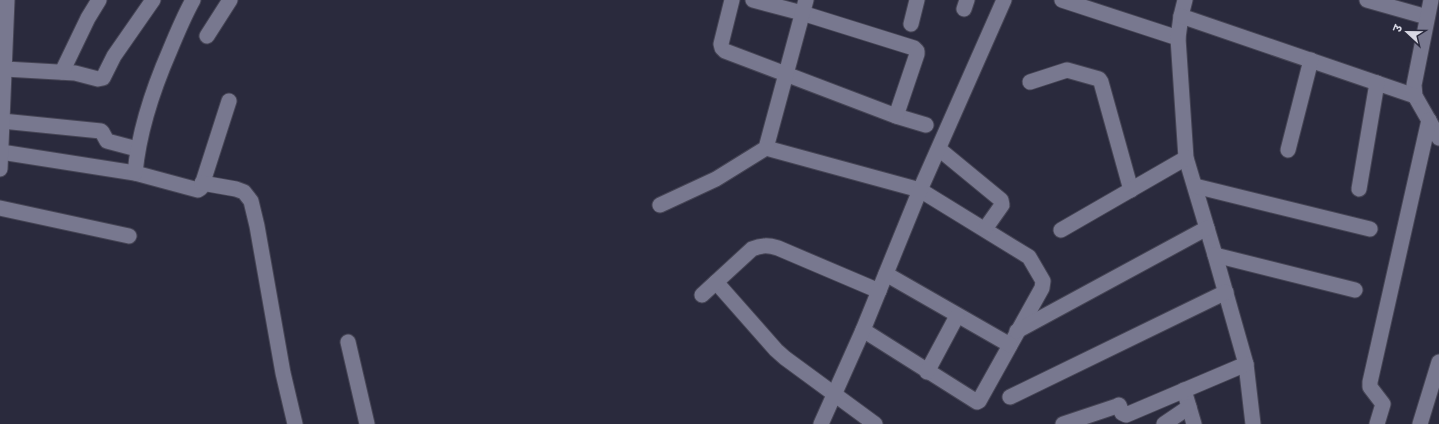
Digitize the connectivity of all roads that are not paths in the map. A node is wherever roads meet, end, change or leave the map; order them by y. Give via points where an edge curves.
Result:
1 (7, 0) edge
2 (99, 0) edge
3 (153, 0) edge
4 (193, 0) edge
5 (230, 0) edge
6 (732, 0) edge
7 (753, 0) edge
8 (917, 0) edge
9 (1004, 0) edge
10 (1062, 0) edge
11 (1186, 0) edge
12 (1367, 0) edge
13 (1431, 0) edge
14 (804, 6) edge
15 (1181, 16) junction
16 (1427, 17) junction
17 (911, 24) dead end
18 (207, 36) dead end
19 (1178, 38) junction
20 (1311, 60) junction
21 (5, 69) junction
22 (62, 72) junction
23 (787, 74) junction
24 (1030, 82) dead end
25 (1376, 83) junction
26 (1415, 96) junction
27 (229, 101) dead end
28 (2, 105) edge
29 (896, 116) junction
30 (1429, 120) junction
31 (2, 121) junction
32 (926, 125) dead end
33 (1439, 138) edge
34 (766, 148) junction
35 (137, 149) junction
36 (939, 149) junction
37 (1288, 150) dead end
38 (1, 152) edge
39 (1186, 158) junction
40 (0, 168) edge
41 (135, 173) junction
42 (202, 183) junction
43 (1195, 186) junction
44 (1359, 189) dead end
45 (920, 190) junction
46 (1130, 190) junction
47 (660, 205) dead end
48 (0, 208) edge
49 (1208, 228) junction
50 (985, 229) junction
51 (1370, 229) dead end
52 (1061, 230) dead end
53 (129, 236) dead end
54 (1215, 255) junction
55 (886, 274) junction
56 (716, 282) junction
57 (1355, 290) dead end
58 (879, 291) junction
59 (1226, 292) junction
60 (702, 295) dead end
61 (958, 316) junction
62 (863, 330) junction
63 (1017, 331) junction
64 (348, 342) dead end
65 (1010, 345) junction
66 (1439, 362) edge
67 (1246, 364) junction
68 (927, 372) junction
69 (1184, 390) junction
70 (834, 393) junction
71 (1010, 397) dead end
72 (1189, 407) junction
73 (295, 424) edge
74 (367, 424) edge
75 (821, 424) edge
76 (875, 424) edge
77 (1063, 424) edge
78 (1164, 424) edge
79 (1194, 424) edge
80 (1253, 424) edge
81 (1377, 424) edge
82 (1420, 424) edge

1 - 21 street
2 - 22 street
3 - 22 street via 114,56 103,78
4 - 35 street via 159,75
5 - 18 street
6 - 23 street via 722,48
7 - 14 street
8 - 17 street
9 - 36 street
10 - 19 street
11 - 15 street
12 - 16 street
13 - 16 street
14 - 23 street
14 - 29 street via 917,51
15 - 19 street
15 - 20 street
16 - 26 street via 1414,85
19 - 39 street
20 - 25 street
20 - 37 street
21 - 22 street
21 - 28 street
23 - 29 street
23 - 34 street
24 - 46 street via 1067,70 1099,79
25 - 26 street
25 - 44 street
26 - 30 street
27 - 42 street
28 - 31 street
29 - 32 street
30 - 33 street
30 - 81 street via 1370,382 1370,387 1383,404
31 - 35 street via 101,131 108,142
31 - 38 street
34 - 45 street
34 - 47 street via 716,179
35 - 41 street
36 - 45 street
36 - 50 street via 1001,200 1002,205
38 - 40 street
38 - 41 street
39 - 43 street
39 - 46 street
41 - 42 street via 198,190
42 - 73 street via 236,189 244,192 251,201
43 - 49 street
43 - 51 street
45 - 50 street
45 - 55 street
46 - 52 street
48 - 53 street
49 - 54 street
49 - 63 street
50 - 63 street via 1029,257 1043,281 1042,288
54 - 57 street
54 - 59 street
55 - 58 street
55 - 61 street
56 - 58 street via 752,249 769,245
56 - 60 street
56 - 70 street via 776,350
58 - 62 street
59 - 67 street
59 - 71 street
61 - 65 street
61 - 68 street
62 - 68 street
62 - 70 street
63 - 65 street
64 - 74 street
65 - 68 street via 977,402
66 - 82 street
67 - 69 street
67 - 80 street
69 - 72 street
69 - 77 street via 1126,415 1122,413 1119,405
70 - 75 street
70 - 76 street
72 - 78 street
72 - 79 street

